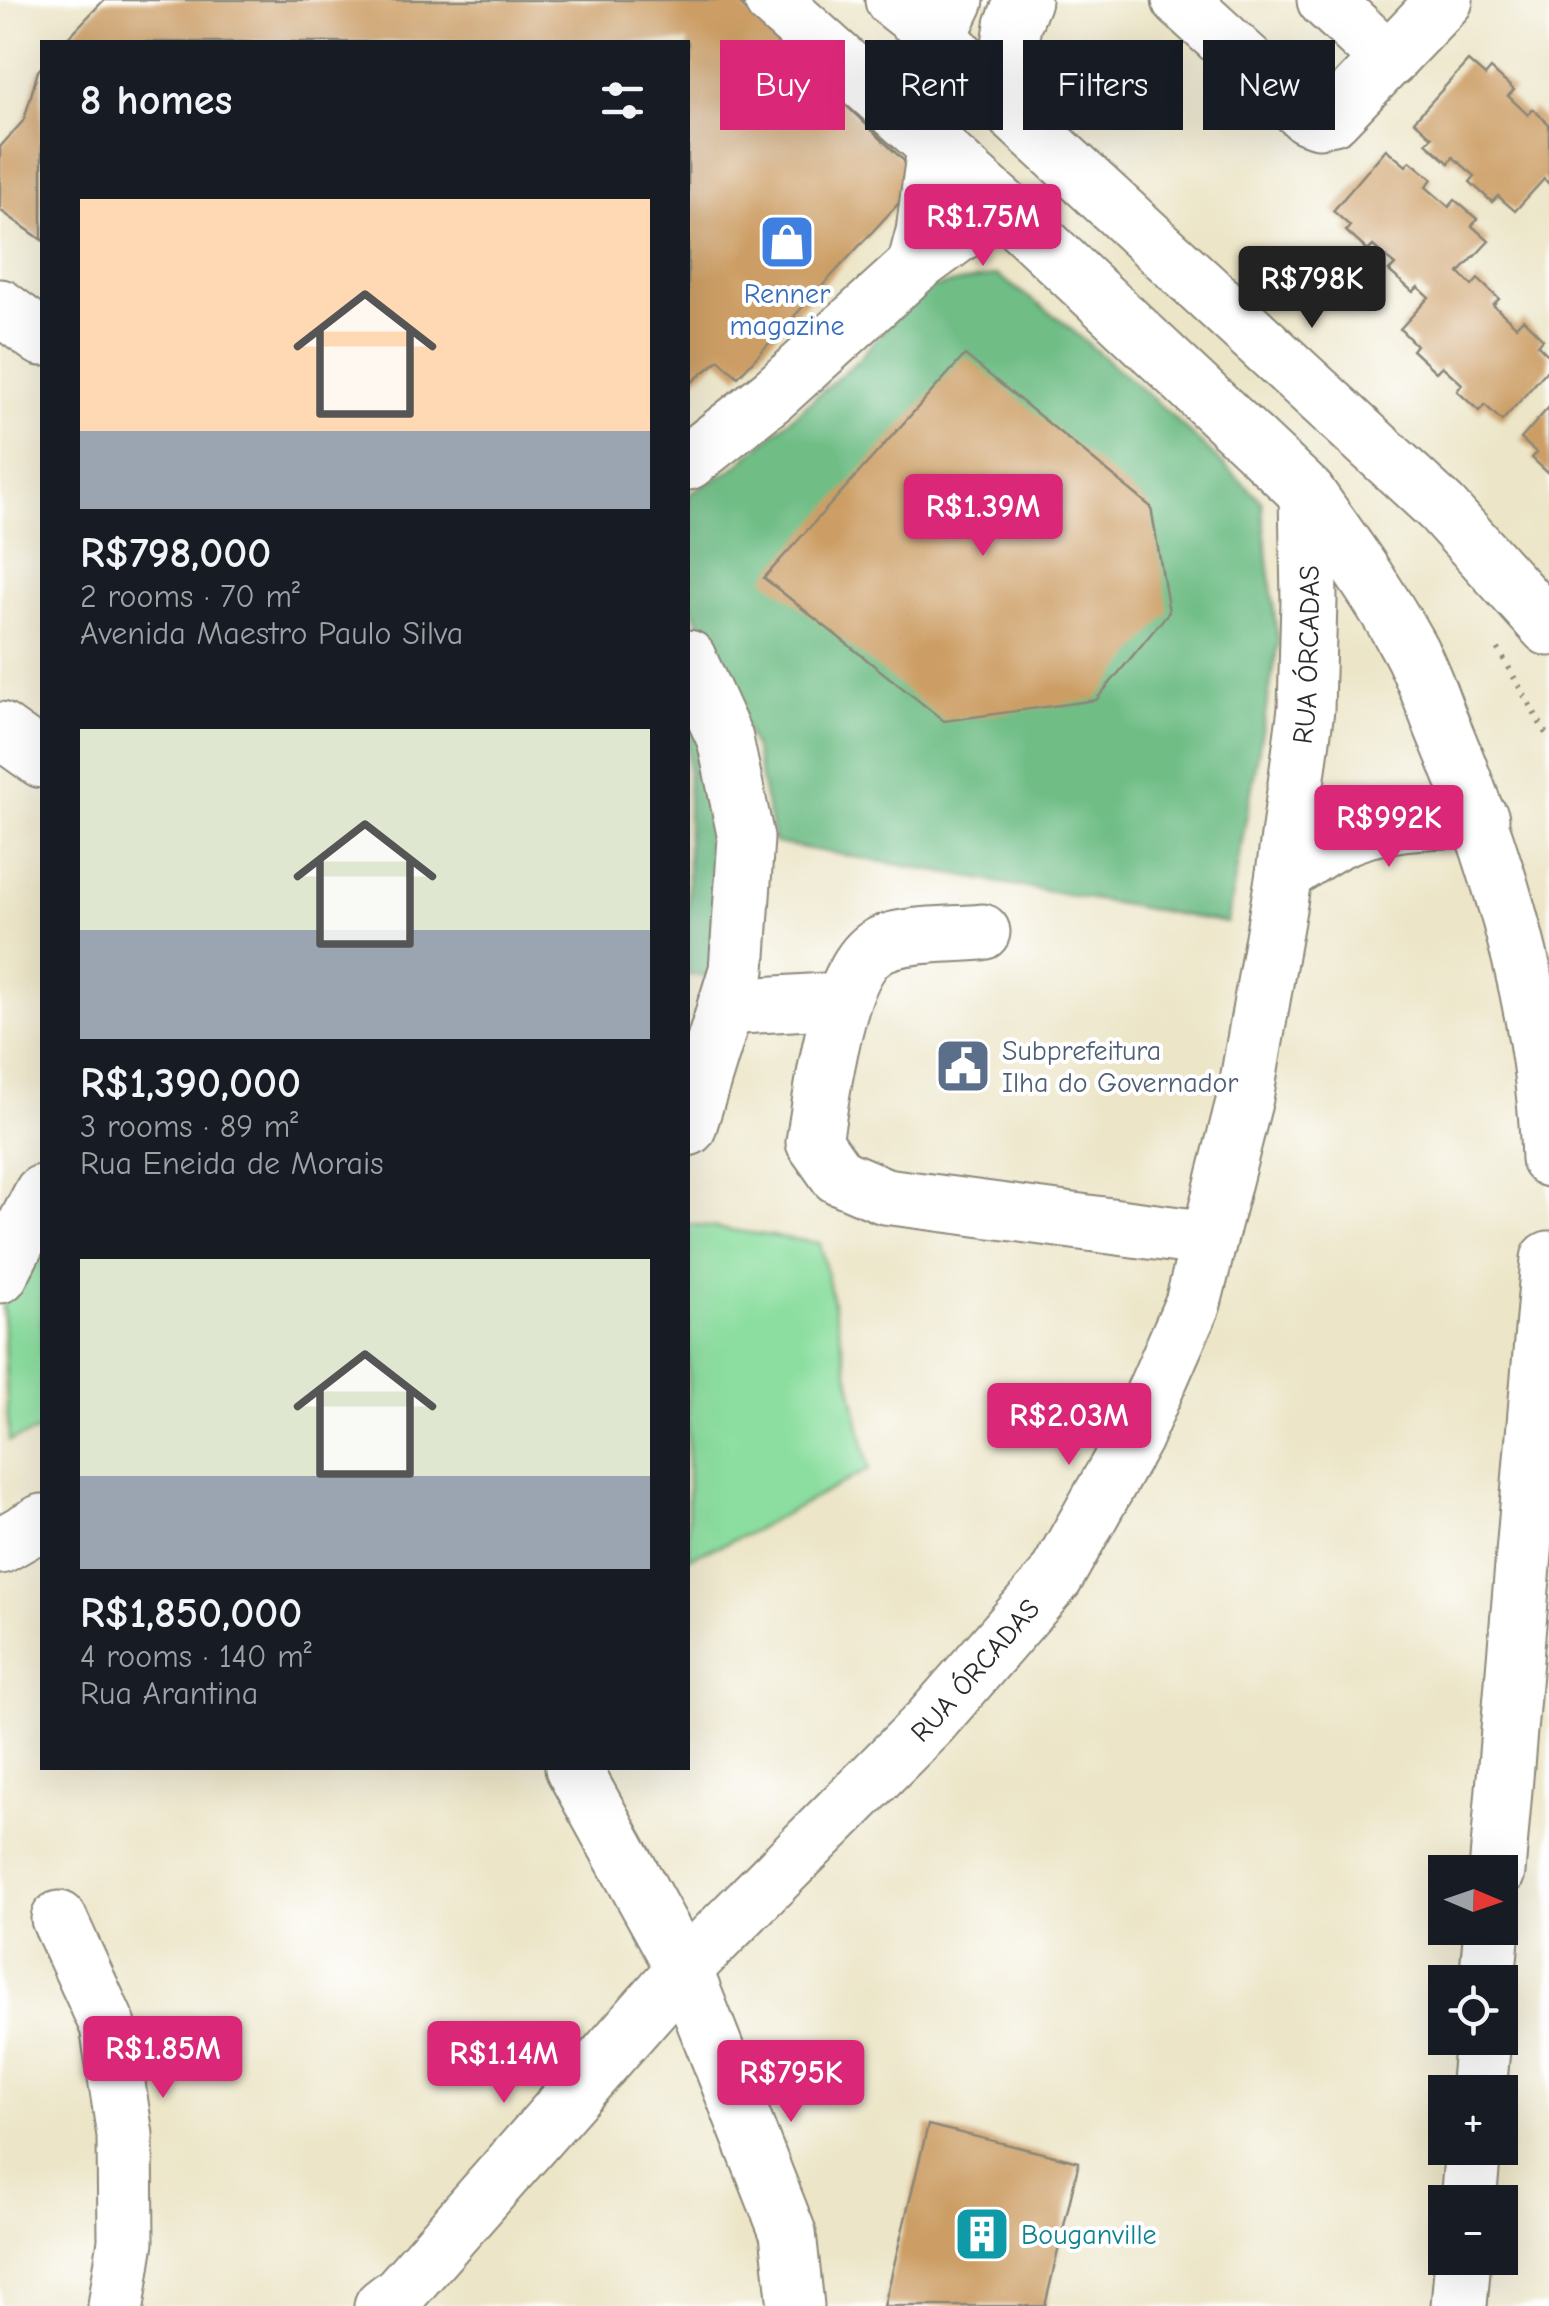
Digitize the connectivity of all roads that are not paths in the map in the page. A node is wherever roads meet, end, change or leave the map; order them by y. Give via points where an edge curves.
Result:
1 (772, 0) edge
2 (893, 0) edge
3 (1023, 0) edge
4 (1180, 0) edge
5 (1325, 0) edge
6 (1445, 0) edge
7 (947, 18) edge
8 (961, 40) edge
9 (1390, 60) junction
10 (1003, 89) edge
11 (1003, 104) edge
12 (935, 147) junction
13 (1000, 204) junction
14 (915, 266) junction
15 (0, 307) edge
16 (40, 337) edge
17 (690, 460) edge
18 (1306, 493) junction
19 (1549, 628) edge
20 (690, 662) edge
21 (0, 730) edge
22 (40, 759) edge
23 (1480, 819) junction
24 (1284, 874) junction
25 (982, 932) dead end
26 (842, 1000) junction
27 (725, 1008) junction
28 (690, 1122) edge
29 (1549, 1159) edge
30 (40, 1197) edge
31 (1209, 1239) junction
32 (1549, 1259) edge
33 (0, 1275) edge
34 (40, 1523) edge
35 (0, 1546) edge
36 (574, 1770) edge
37 (1498, 1855) edge
38 (58, 1919) dead end
39 (684, 1969) junction
40 (1462, 2275) edge
41 (116, 2306) edge
42 (382, 2306) edge
43 (796, 2306) edge
44 (1459, 2306) edge

1 - 12 street
2 - 7 street
3 - 10 street
4 - 9 street via 1318,120 1334,117
5 - 9 street
6 - 9 street
7 - 8 street
7 - 12 street via 931,86
11 - 19 street via 1442,510
12 - 13 street
12 - 14 street
13 - 14 street
13 - 18 street
14 - 17 street
15 - 16 street
18 - 23 street via 1409,648
18 - 24 street, RUA ÓRCADAS via 1306,709
20 - 27 street via 725,739 746,838 737,970
21 - 22 street
23 - 24 street via 1414,820 1372,830 1339,840
23 - 29 street via 1522,967 1547,1095
24 - 31 street, RUA ÓRCADAS via 1245,1098
25 - 26 street via 883,943 864,956
26 - 27 street
26 - 31 street via 814,1142 838,1176 884,1196
27 - 28 street
30 - 33 street
31 - 39 street, RUA ÓRCADAS via 1193,1303 1134,1438 1055,1578 930,1722
32 - 37 street
34 - 35 street
36 - 39 street
38 - 41 street via 108,2026 126,2135 126,2241
39 - 42 street, RUA ÓRCADAS
39 - 43 street via 788,2234
40 - 44 street

